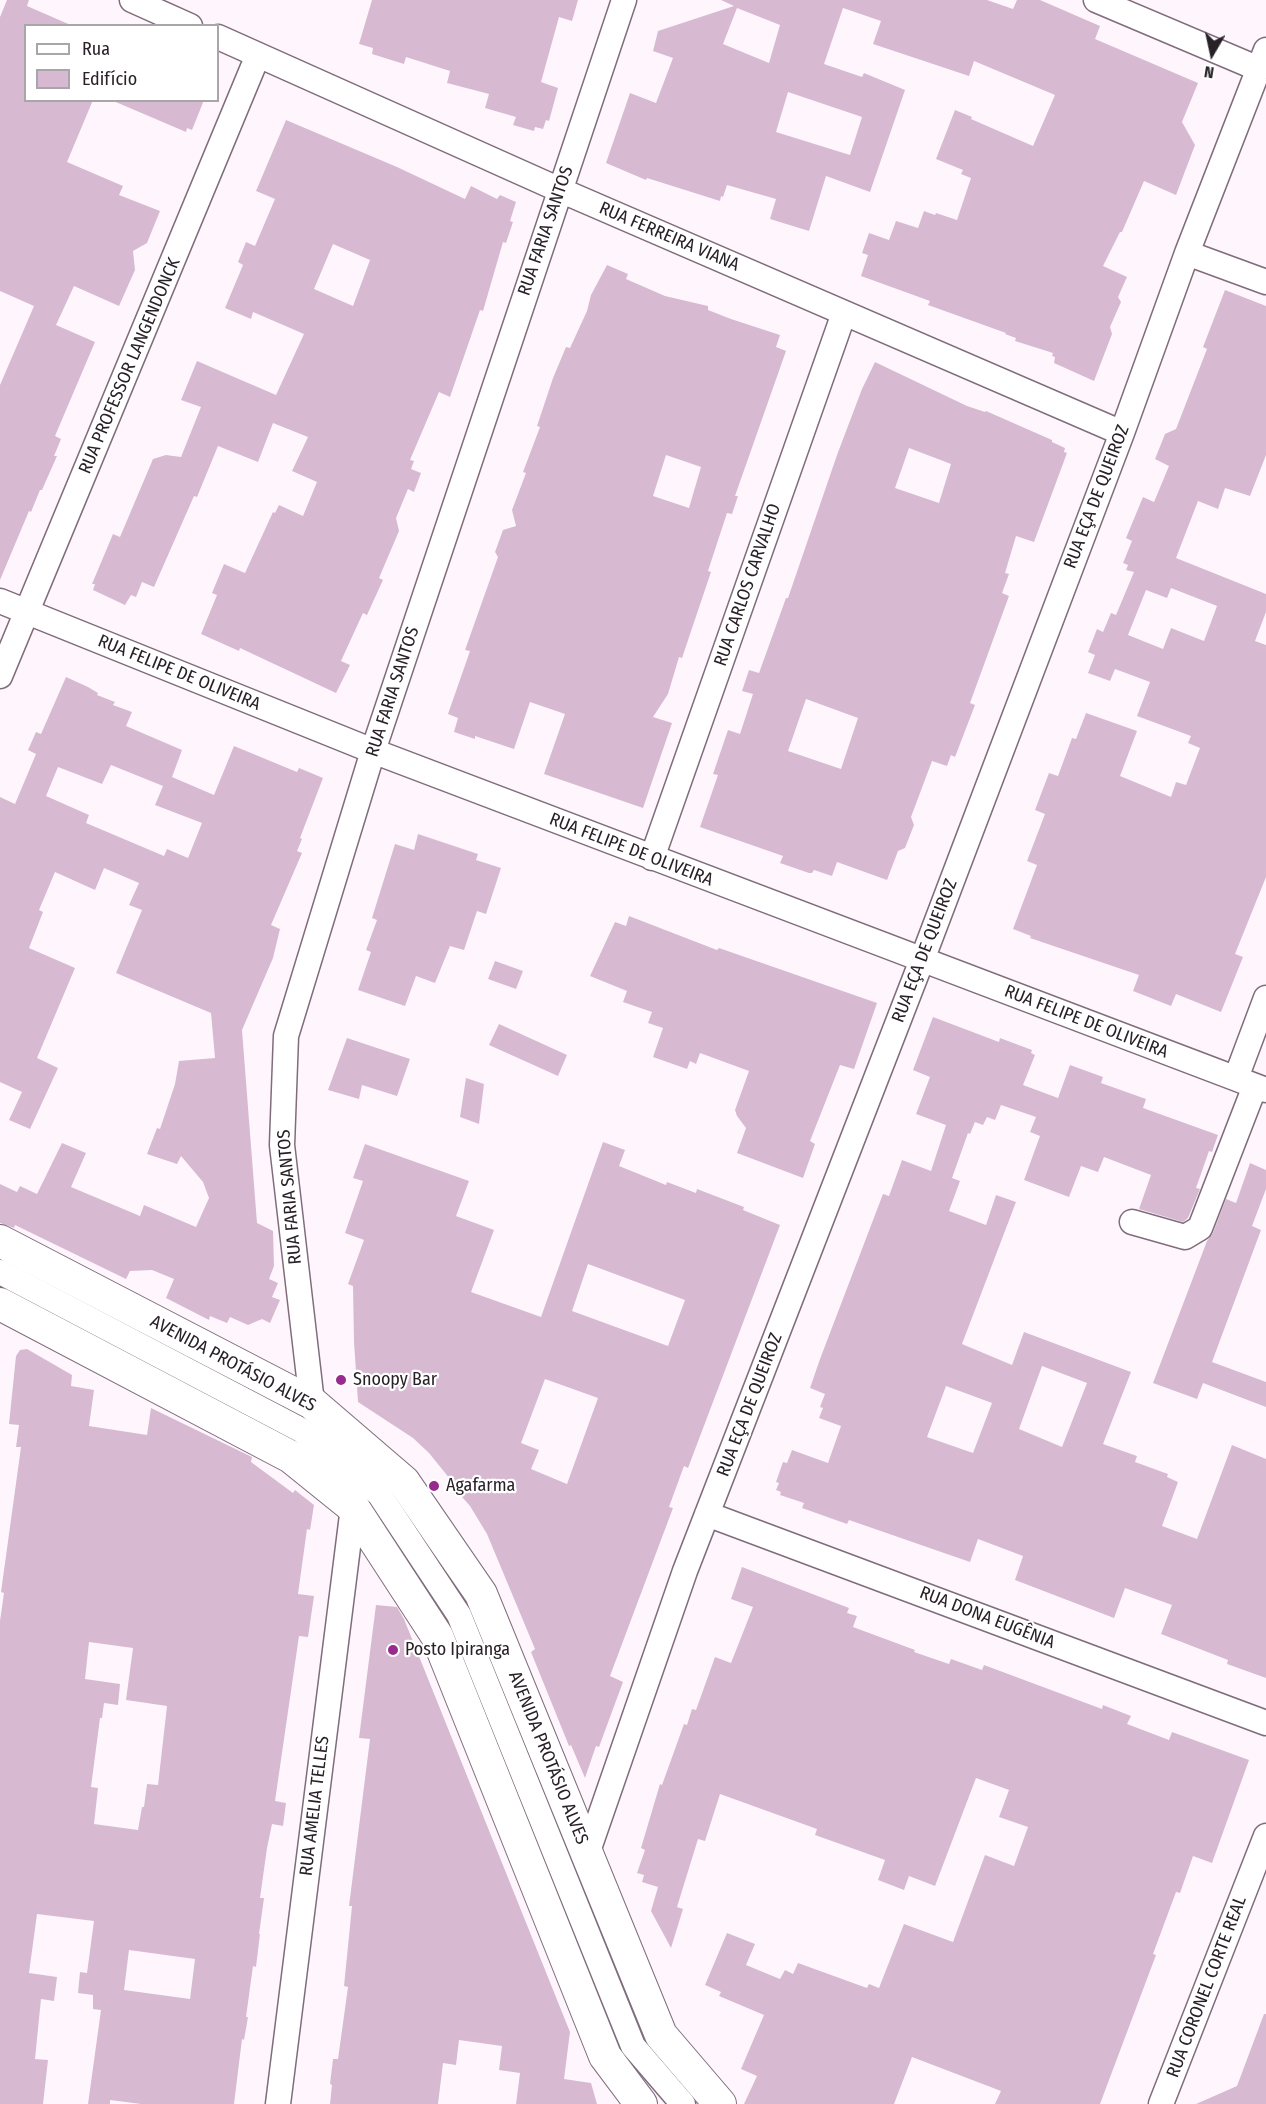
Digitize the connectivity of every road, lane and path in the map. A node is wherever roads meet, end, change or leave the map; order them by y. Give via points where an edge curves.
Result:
1 (132, 0) edge
2 (624, 0) edge
3 (1096, 0) edge
4 (186, 24) edge
5 (219, 37) edge
6 (258, 55) junction
7 (1262, 59) edge
8 (560, 190) junction
9 (1187, 253) junction
10 (1266, 282) edge
11 (844, 313) junction
12 (1122, 433) junction
13 (0, 601) edge
14 (27, 613) junction
15 (0, 676) edge
16 (373, 751) junction
17 (652, 858) junction
18 (922, 960) junction
19 (1266, 998) edge
20 (1252, 1085) edge
21 (1132, 1222) dead end
22 (0, 1241) edge
23 (0, 1272) edge
24 (0, 1304) edge
25 (69, 1308) junction
26 (177, 1333) junction
27 (151, 1383) junction
28 (312, 1403) junction
29 (353, 1507) junction
30 (707, 1514) junction
31 (1266, 1723) edge
32 (1266, 1836) edge
33 (587, 1854) junction
34 (278, 2104) edge
35 (641, 2104) edge
36 (684, 2104) edge
37 (720, 2104) edge
38 (1161, 2104) edge

1 - 4 street
2 - 8 street, RUA FARIA SANTOS
3 - 7 street
5 - 6 street, RUA FERREIRA VIANA
6 - 8 street, RUA FERREIRA VIANA
6 - 14 street, RUA PROFESSOR LANGENDONCK
7 - 9 street, RUA EÇA DE QUEIROZ
8 - 11 street, RUA FERREIRA VIANA
8 - 16 street, RUA FARIA SANTOS
9 - 10 street
9 - 12 street, RUA EÇA DE QUEIROZ
11 - 12 street, RUA FERREIRA VIANA
11 - 17 street, RUA CARLOS CARVALHO
12 - 18 street, RUA EÇA DE QUEIROZ
13 - 14 street, RUA FELIPE DE OLIVEIRA
14 - 15 street, RUA PROFESSOR LANGENDONCK
14 - 16 street, RUA FELIPE DE OLIVEIRA
16 - 17 street, RUA FELIPE DE OLIVEIRA
16 - 28 street, RUA FARIA SANTOS via 286,1036 282,1145
17 - 18 street, RUA FELIPE DE OLIVEIRA
18 - 20 street, RUA FELIPE DE OLIVEIRA
18 - 30 street, RUA EÇA DE QUEIROZ
19 - 20 street
20 - 21 street via 1200,1228 1185,1237
22 - 26 main road, AVENIDA PROTÁSIO ALVES
23 - 25 street
24 - 27 main road
25 - 26 street
25 - 27 street
25 - 36 street via 302,1430 379,1494 459,1615 633,2046
26 - 28 main road, AVENIDA PROTÁSIO ALVES
27 - 29 main road via 291,1456
28 - 33 main road, AVENIDA PROTÁSIO ALVES via 404,1482 481,1594
29 - 34 street, RUA AMELIA TELLES
29 - 35 main road via 437,1636 604,2056
30 - 31 street, RUA DONA EUGÊNIA
30 - 33 street, RUA EÇA DE QUEIROZ
32 - 38 street, RUA CORONEL CORTE REAL
33 - 37 main road, AVENIDA PROTÁSIO ALVES via 661,2035

